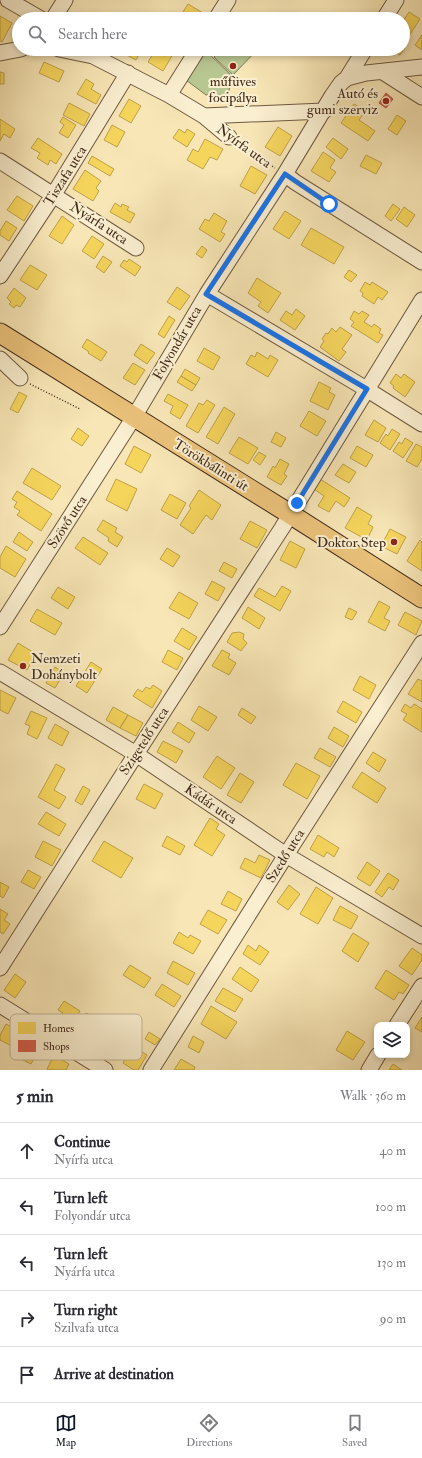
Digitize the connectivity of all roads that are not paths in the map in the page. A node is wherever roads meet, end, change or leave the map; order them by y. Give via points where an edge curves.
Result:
1 (8, 0) edge
2 (66, 0) edge
3 (228, 0) edge
4 (396, 0) edge
5 (28, 12) edge
6 (58, 12) edge
7 (220, 12) edge
8 (388, 12) edge
9 (12, 51) edge
10 (0, 53) edge
11 (96, 56) edge
12 (194, 56) edge
13 (360, 56) edge
14 (422, 67) edge
15 (383, 72) junction
16 (128, 73) junction
17 (346, 78) junction
18 (169, 95) junction
19 (422, 97) edge
20 (324, 111) junction
21 (204, 116) junction
22 (229, 137) road end
23 (0, 161) edge
24 (285, 174) junction
25 (54, 194) junction
26 (136, 248) dead end
27 (422, 262) edge
28 (0, 276) edge
29 (206, 294) junction
30 (422, 300) edge
31 (0, 334) edge
32 (0, 359) edge
33 (20, 378) road end
34 (367, 389) junction
35 (134, 417) junction
36 (422, 424) edge
37 (290, 514) junction
38 (422, 598) edge
39 (0, 627) edge
40 (422, 643) edge
41 (0, 672) edge
42 (136, 754) junction
43 (286, 854) junction
44 (422, 936) edge
45 (0, 968) edge
46 (422, 986) edge
47 (0, 1004) edge
48 (16, 1014) edge
49 (399, 1022) edge
50 (376, 1058) edge
51 (89, 1060) edge
52 (105, 1070) edge
53 (151, 1070) edge
54 (369, 1070) edge

1 - 5 street
2 - 6 street
3 - 7 street
4 - 8 street
9 - 10 street
11 - 16 street, Nyírfa utca
12 - 18 street
13 - 17 street, Folyondár utca
14 - 15 street
15 - 17 street
15 - 19 street
16 - 18 street, Nyírfa utca
16 - 25 street, Tiszafa utca
17 - 20 street, Folyondár utca
18 - 21 street, Nyírfa utca
20 - 21 street
20 - 24 street, Folyondár utca
21 - 22 street, Nyírfa utca
23 - 25 street, Nyárfa utca
24 - 27 street, Nyírfa utca
24 - 29 street, Folyondár utca
25 - 26 street, Nyárfa utca
25 - 28 street, Tiszafa utca
29 - 34 street
29 - 35 street, Folyondár utca
30 - 34 street, Szigetelő utca
31 - 35 main road, Törökbálinti út
32 - 33 street
34 - 36 street
34 - 37 street, Szigetelő utca
35 - 37 main road, Törökbálinti út
35 - 39 street, Szövő utca
37 - 38 main road, Törökbálinti út
37 - 42 street, Szigetelő utca
40 - 43 street, Szedő utca
41 - 42 street, Kádár utca
42 - 43 street, Kádár utca
42 - 45 street, Szigetelő utca
43 - 44 street, Kádár utca
43 - 53 street, Szedő utca
46 - 49 street
47 - 48 street
50 - 54 street
51 - 52 street

